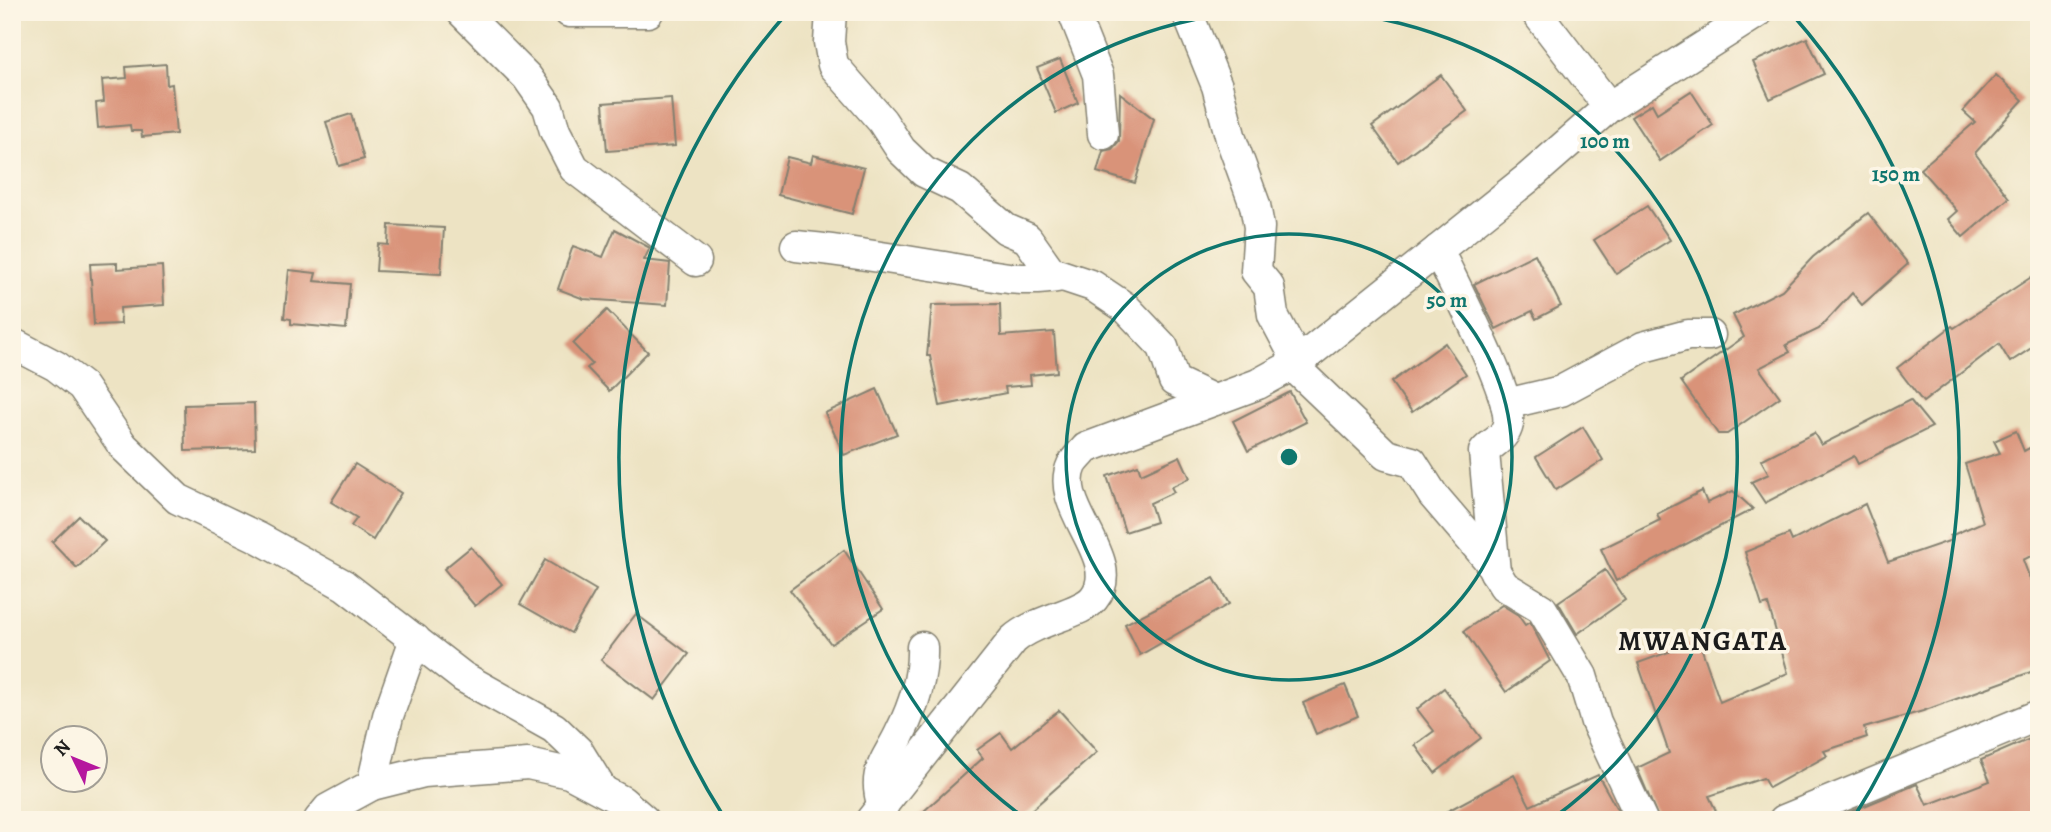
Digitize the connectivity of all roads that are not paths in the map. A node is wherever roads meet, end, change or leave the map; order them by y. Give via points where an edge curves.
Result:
1 (462, 12) edge
2 (569, 12) edge
3 (649, 12) edge
4 (831, 12) edge
5 (1073, 12) edge
6 (1187, 12) edge
7 (1536, 12) edge
8 (1758, 12) edge
9 (1609, 107) junction
10 (1103, 134) dead end
11 (796, 246) dead end
12 (1437, 250) junction
13 (696, 261) dead end
14 (1062, 276) junction
15 (1710, 335) dead end
16 (12, 342) edge
17 (1296, 364) junction
18 (1214, 400) junction
19 (1506, 404) junction
20 (1494, 572) junction
21 (415, 639) junction
22 (922, 647) dead end
23 (2039, 715) edge
24 (372, 785) junction
25 (602, 790) junction
26 (877, 813) edge
27 (319, 820) edge
28 (644, 820) edge
29 (1642, 820) edge
30 (1784, 820) edge

1 - 13 street via 527,77 548,107 574,168
2 - 3 street
4 - 14 street via 833,65 883,121 901,150 924,172 960,189 1006,229 1027,238 1045,267
5 - 10 street via 1098,75
6 - 17 street via 1217,86 1255,205 1259,227 1256,271 1269,287 1273,315
7 - 9 street
8 - 9 street
9 - 12 street
11 - 14 street via 1011,279
12 - 17 street
12 - 19 street
14 - 18 street via 1093,286 1126,308 1163,347 1174,381
15 - 19 street via 1688,335 1643,347 1561,391
16 - 21 street via 82,386 123,446 178,499 344,585
17 - 18 street
17 - 20 street via 1386,455 1412,462
18 - 26 street via 1086,448 1072,464 1068,483 1072,502 1100,564 1096,597 1087,605 1026,629 1013,640
19 - 20 street via 1504,434 1484,452
20 - 29 street via 1504,586 1546,615 1582,676 1596,722
21 - 24 street via 387,716
21 - 25 street via 463,677 554,728 578,751
22 - 26 street via 919,682 901,732 878,773
23 - 30 street
24 - 25 street via 424,772 528,764 569,773
24 - 27 street via 328,809
25 - 28 street

